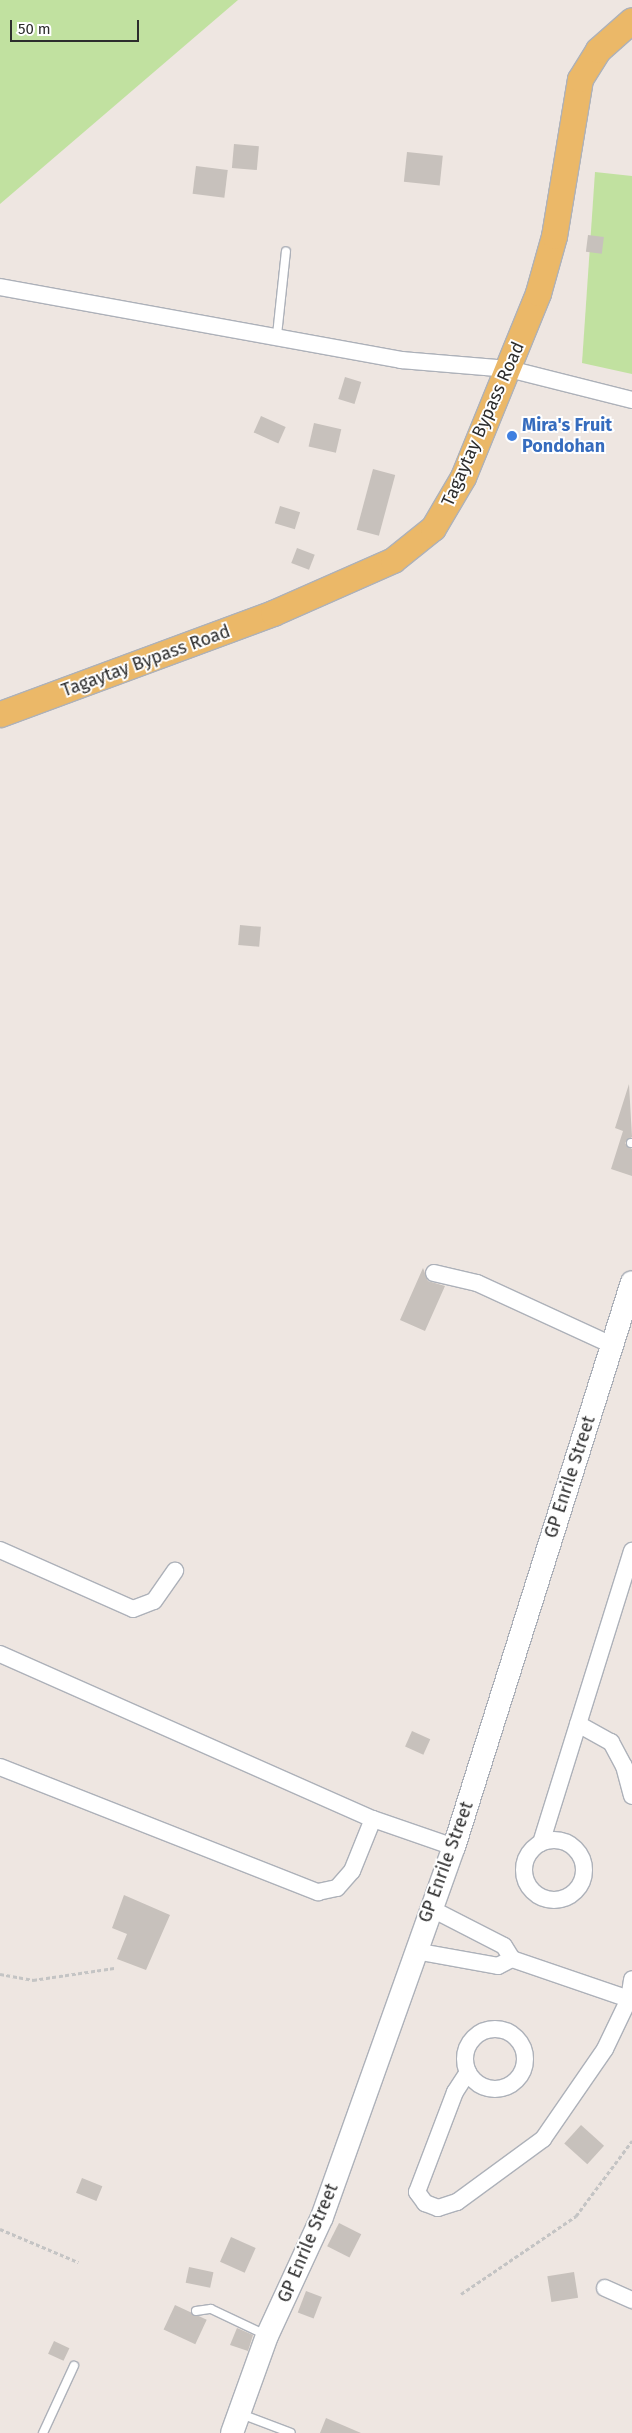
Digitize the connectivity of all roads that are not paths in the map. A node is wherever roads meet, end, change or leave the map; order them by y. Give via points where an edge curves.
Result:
1 (632, 20) edge
2 (286, 250) dead end
3 (0, 288) edge
4 (277, 336) junction
5 (509, 369) junction
6 (632, 400) edge
7 (0, 714) edge
8 (434, 1273) dead end
9 (632, 1282) edge
10 (612, 1345) junction
11 (0, 1550) edge
12 (632, 1551) edge
13 (175, 1571) dead end
14 (0, 1654) edge
15 (578, 1724) junction
16 (0, 1767) edge
17 (632, 1796) edge
18 (373, 1819) junction
19 (541, 1842) dead end
20 (454, 1846) junction
21 (430, 1908) junction
22 (415, 1951) junction
23 (512, 1959) junction
24 (632, 1979) edge
25 (630, 2000) edge
26 (468, 2072) dead end
27 (606, 2288) dead end
28 (632, 2300) edge
29 (196, 2311) dead end
30 (268, 2336) junction
31 (74, 2366) dead end
32 (236, 2423) edge
33 (43, 2433) edge
34 (291, 2433) edge

1 - 5 main road, Tagaytay Bypass Road via 603,45 580,79 552,246
2 - 4 lane
3 - 4 street
4 - 5 street via 401,360
5 - 6 street
5 - 7 main road, Tagaytay Bypass Road via 448,506 433,528 404,553 274,614
8 - 10 street via 477,1283
9 - 10 street, GP Enrile Street
10 - 20 street, GP Enrile Street
11 - 13 street via 133,1609 154,1601
12 - 15 street
14 - 18 street
15 - 17 street via 611,1742 624,1766
15 - 19 street
16 - 18 street via 318,1892 338,1888 352,1871
18 - 20 street
20 - 21 street, GP Enrile Street
21 - 22 street, GP Enrile Street
21 - 23 street via 504,1946
22 - 23 street via 498,1966
22 - 30 street, GP Enrile Street via 322,2217
23 - 25 street
24 - 25 street
25 - 26 street via 605,2049 543,2139 457,2202 438,2208 425,2203 416,2192 455,2092
27 - 28 street
29 - 30 lane via 212,2309
30 - 32 street, GP Enrile Street
31 - 33 lane
32 - 34 lane

